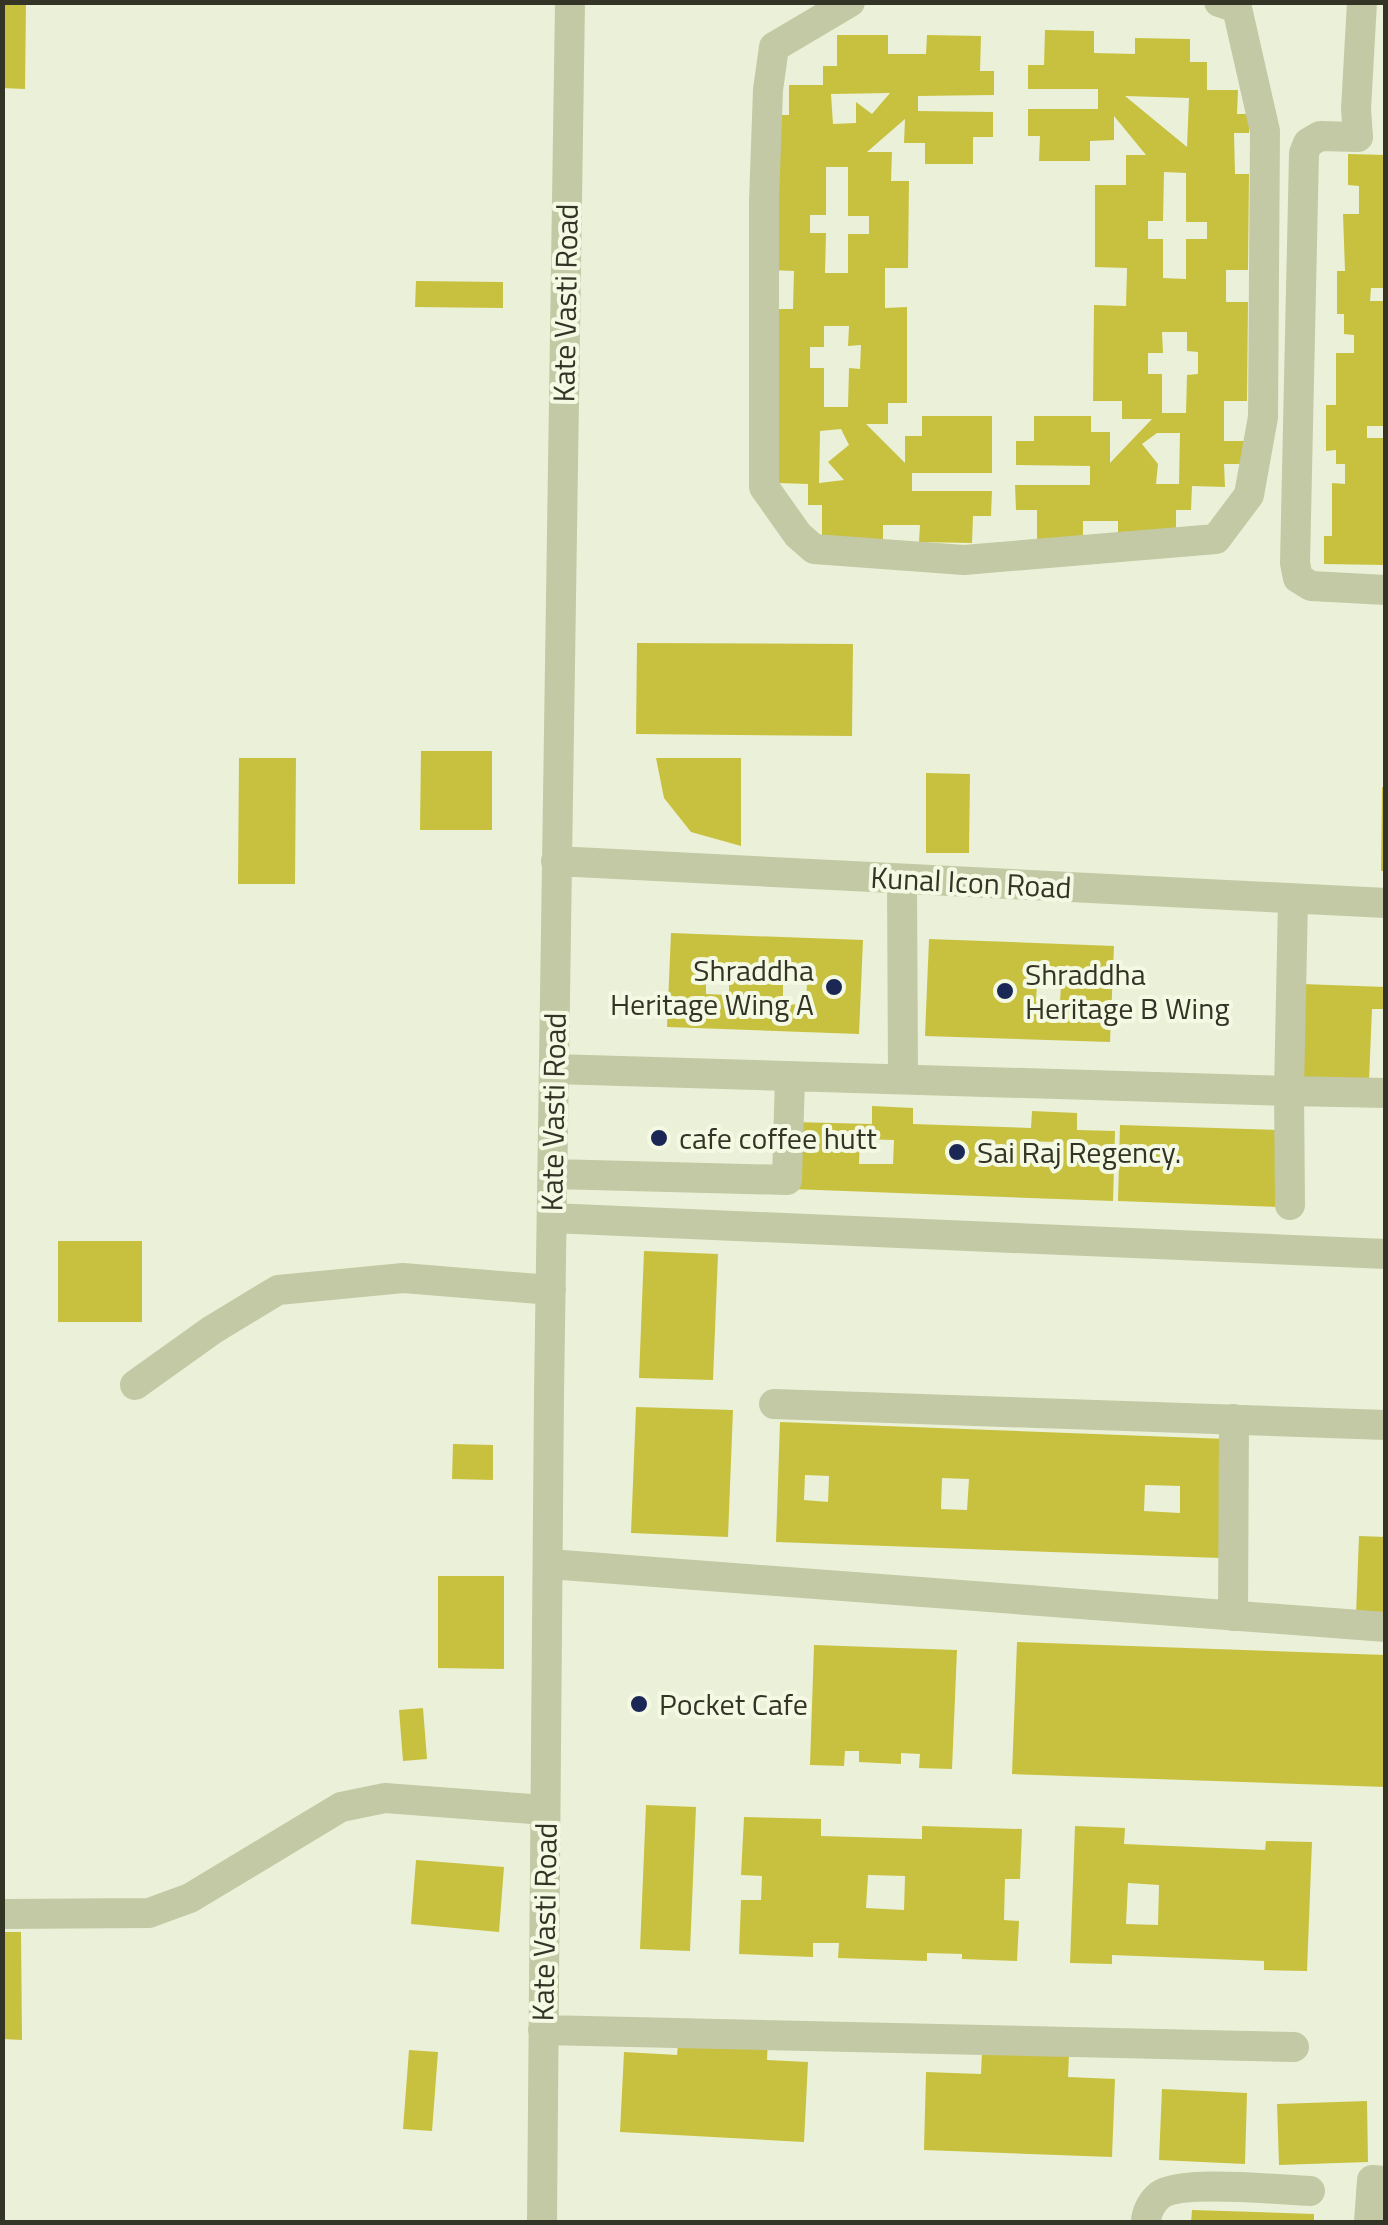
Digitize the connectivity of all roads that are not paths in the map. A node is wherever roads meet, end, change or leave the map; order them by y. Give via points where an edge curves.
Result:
1 (570, 2) edge
2 (850, 2) edge
3 (1219, 2) edge
4 (1362, 2) edge
5 (1372, 138) edge
6 (1386, 590) edge
7 (556, 861) junction
8 (902, 879) junction
9 (1292, 899) junction
10 (1386, 903) edge
11 (554, 1070) junction
12 (790, 1077) junction
13 (903, 1077) junction
14 (1290, 1091) junction
15 (1386, 1093) edge
16 (553, 1174) junction
17 (1290, 1206) dead end
18 (552, 1218) junction
19 (1386, 1254) edge
20 (551, 1290) junction
21 (135, 1385) dead end
22 (774, 1404) dead end
23 (1234, 1419) junction
24 (1386, 1424) edge
25 (548, 1564) junction
26 (1232, 1616) junction
27 (1386, 1627) edge
28 (546, 1810) junction
29 (2, 1914) edge
30 (543, 2030) junction
31 (1294, 2047) dead end
32 (1386, 2181) edge
33 (1310, 2191) dead end
34 (542, 2222) edge
35 (1146, 2222) edge
36 (1369, 2222) edge

1 - 7 street, Kate Vasti Road
2 - 3 street via 774,47 764,200 764,487 814,549 964,560 1216,538 1250,495 1263,417 1264,131 1238,8
4 - 5 street via 1356,109
5 - 6 street via 1320,136 1304,152 1295,563 1298,578 1311,586
7 - 8 street, Kunal Icon Road
7 - 11 street, Kate Vasti Road
8 - 9 street, Kunal Icon Road
8 - 13 street
9 - 10 street, Kunal Icon Road
9 - 14 street
11 - 12 street
11 - 16 street, Kate Vasti Road
12 - 13 street
12 - 16 street via 788,1180
13 - 14 street
14 - 15 street
14 - 17 street
16 - 18 street, Kate Vasti Road
18 - 19 street
18 - 20 street, Kate Vasti Road
20 - 21 street via 403,1278 278,1290
20 - 25 street, Kate Vasti Road
22 - 23 street
23 - 24 street
23 - 26 street
25 - 26 street
25 - 28 street, Kate Vasti Road
26 - 27 street
28 - 29 street via 385,1798 340,1807 190,1898 149,1913
28 - 30 street, Kate Vasti Road
30 - 31 street
30 - 34 street, Kate Vasti Road
32 - 36 street via 1372,2180
33 - 35 street via 1184,2186 1160,2195

